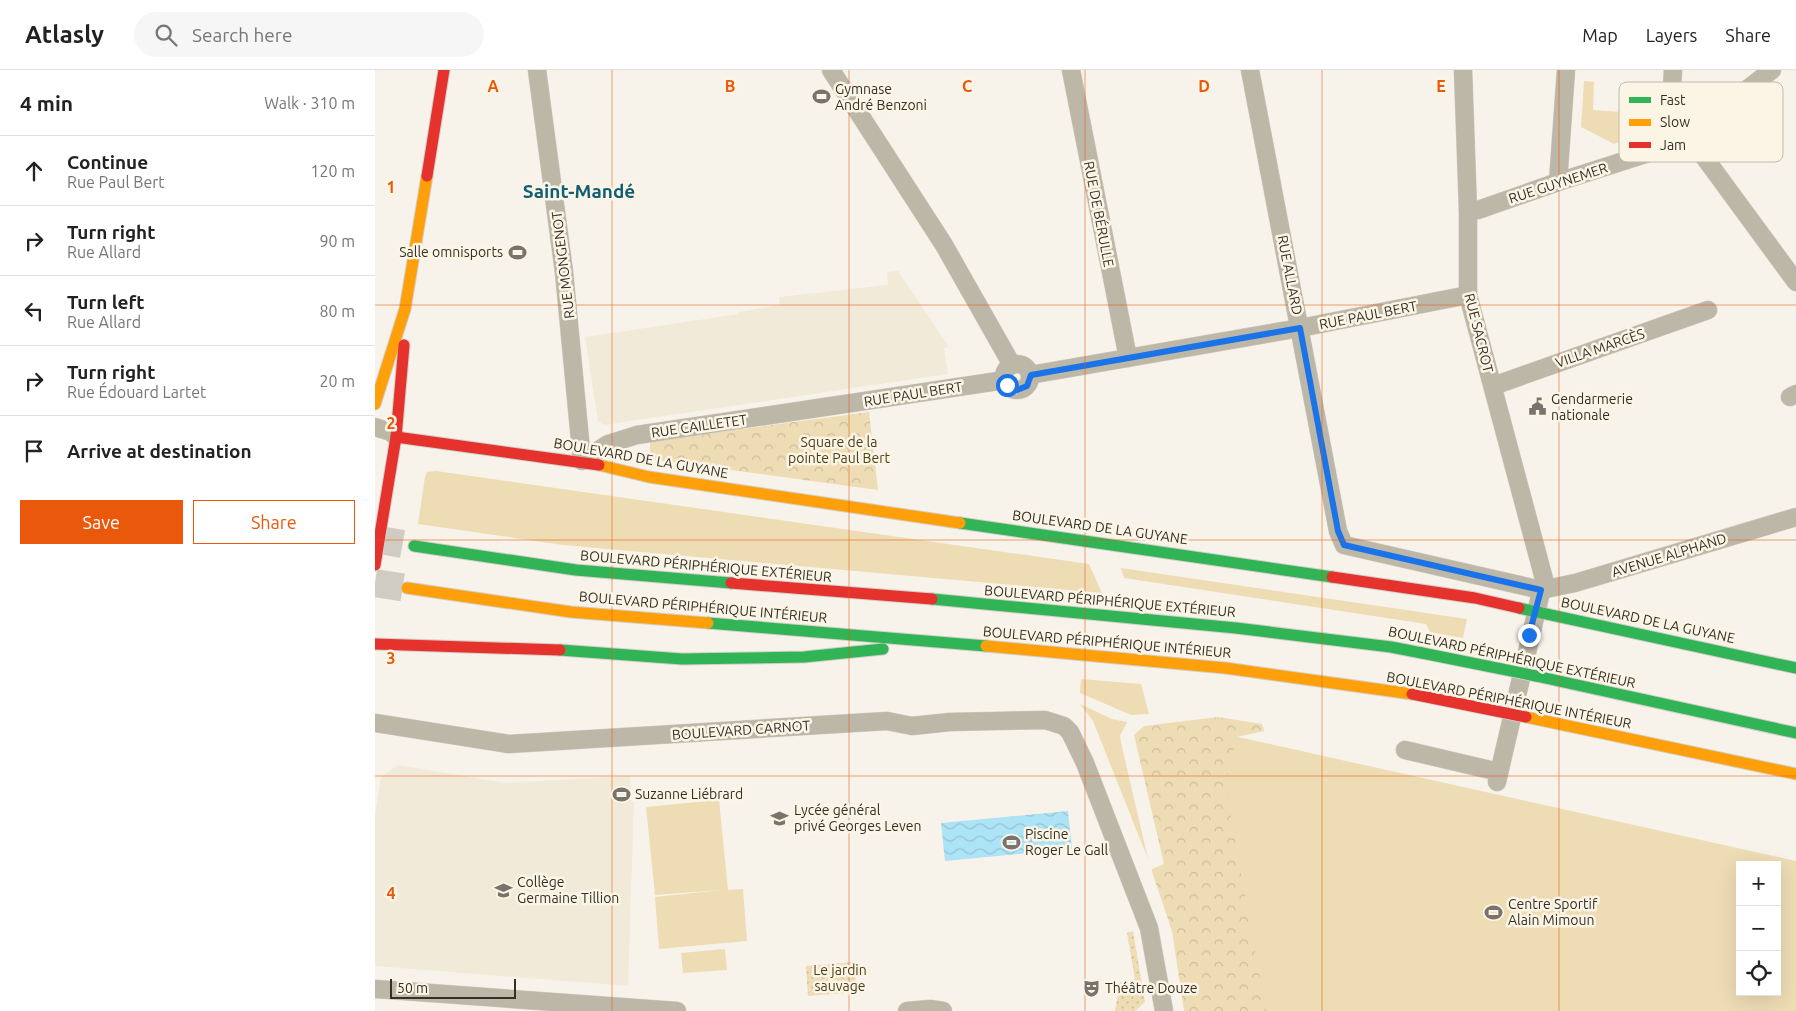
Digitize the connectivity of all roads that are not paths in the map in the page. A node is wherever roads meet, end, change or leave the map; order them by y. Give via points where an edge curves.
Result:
1 (444, 70) edge
2 (537, 70) edge
3 (831, 70) edge
4 (1071, 70) edge
5 (1250, 70) edge
6 (1463, 70) edge
7 (1566, 70) edge
8 (1772, 70) edge
9 (1756, 82) edge
10 (1623, 162) edge
11 (1708, 162) edge
12 (1558, 182) junction
13 (1468, 210) junction
14 (1796, 282) edge
15 (1468, 295) junction
16 (405, 308) junction
17 (1708, 310) dead end
18 (1300, 328) junction
19 (1128, 358) junction
20 (1008, 372) junction
21 (1031, 375) junction
22 (1493, 386) junction
23 (375, 404) edge
24 (821, 408) joint
25 (375, 427) edge
26 (396, 437) junction
27 (582, 461) junction
28 (381, 484) edge
29 (1796, 517) edge
30 (414, 546) tunnel mouth
31 (375, 565) edge
32 (407, 588) tunnel mouth
33 (1541, 590) junction
34 (1535, 611) junction
35 (945, 642) junction
36 (375, 644) edge
37 (1796, 668) edge
38 (375, 723) edge
39 (1796, 733) edge
40 (1405, 750) dead end
41 (1796, 774) edge
42 (375, 989) edge
43 (677, 1011) edge
44 (907, 1011) edge
45 (943, 1011) edge
46 (1164, 1011) edge

1 - 16 main road
2 - 27 street, RUE MONGENOT via 564,272
3 - 20 street via 944,245
4 - 19 street, RUE DE BÉRULLE
5 - 18 street, RUE ALLARD
6 - 13 street, RUE SACROT
7 - 12 street
8 - 9 street, RUE GUYNEMER
10 - 12 street, RUE GUYNEMER
11 - 14 street
12 - 13 street, RUE GUYNEMER via 1478,210
13 - 15 street, RUE SACROT
15 - 18 street, RUE PAUL BERT
15 - 22 street, RUE SACROT
16 - 23 main road
16 - 26 main road
17 - 22 street, VILLA MARCÈS
18 - 19 street, RUE PAUL BERT
18 - 33 street, RUE ALLARD via 1338,531 1344,545
19 - 21 street, RUE PAUL BERT
20 - 21 street via 1024,366
20 - 21 street, RUE PAUL BERT via 1011,389 1017,390 1027,386
20 - 24 street, RUE PAUL BERT
22 - 33 street, RUE SACROT via 1543,570
24 - 27 street, RUE CAILLETET via 637,436 607,444
25 - 26 street
26 - 27 main road, BOULEVARD DE LA GUYANE
26 - 28 main road
27 - 34 main road, BOULEVARD DE LA GUYANE via 649,478 1299,571 1475,598
28 - 31 main road
29 - 33 street, AVENUE ALPHAND via 1575,583
30 - 39 main road, BOULEVARD PÉRIPHÉRIQUE EXTÉRIEUR, bridge via 576,570 924,598 1236,628 1391,647
32 - 35 main road, BOULEVARD PÉRIPHÉRIQUE INTÉRIEUR via 571,612
33 - 34 street, RUE SACROT
34 - 37 main road, BOULEVARD DE LA GUYANE
34 - 40 street, RUE SACROT via 1498,777
35 - 36 main road via 804,657 682,659 560,650
35 - 41 main road, BOULEVARD PÉRIPHÉRIQUE INTÉRIEUR, bridge via 1225,668 1412,694
38 - 46 street, BOULEVARD CARNOT via 509,744 887,721 912,726 1045,720 1063,726 1070,732 1085,763 1149,928
42 - 43 street
44 - 45 street

